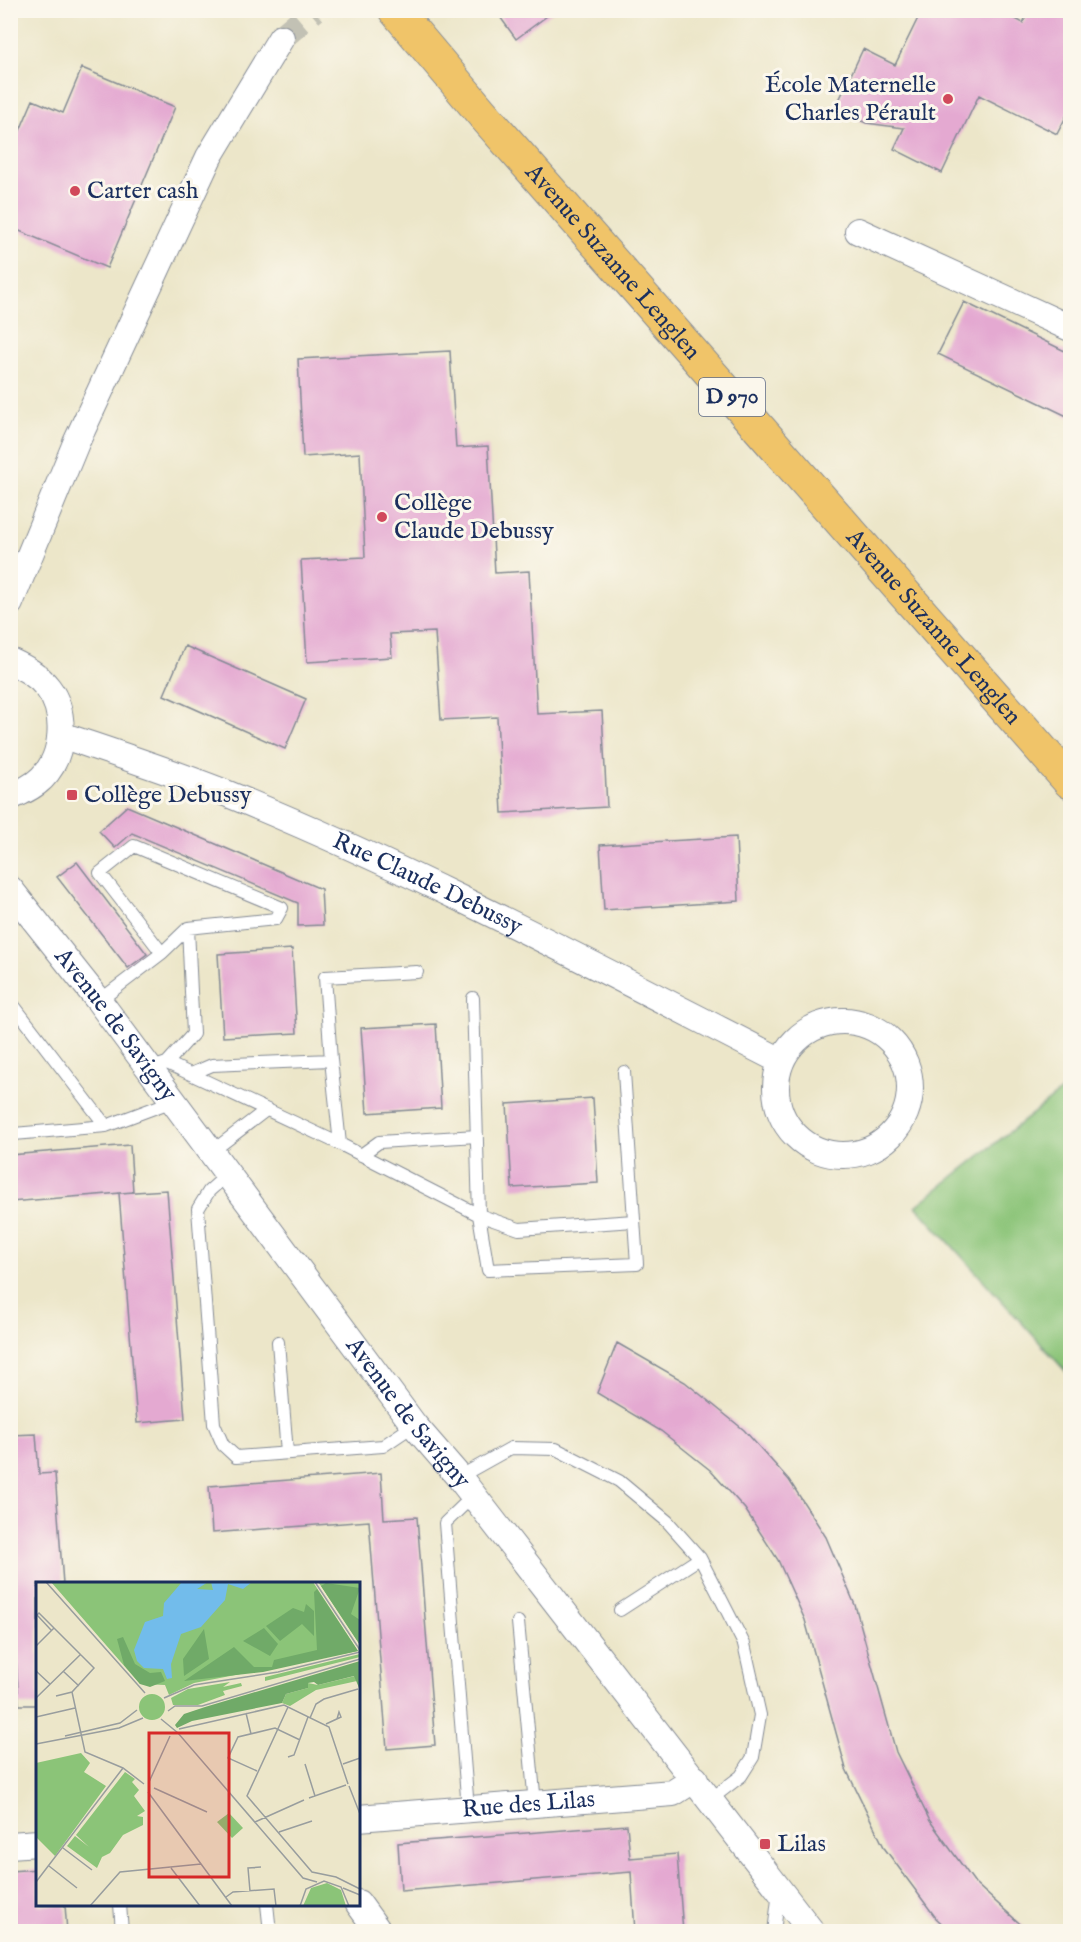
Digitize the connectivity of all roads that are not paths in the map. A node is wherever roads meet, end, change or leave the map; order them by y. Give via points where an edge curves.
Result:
1 (395, 10) edge
2 (281, 38) tunnel mouth
3 (858, 231) dead end
4 (1071, 328) edge
5 (10, 603) edge
6 (10, 662) edge
7 (61, 735) junction
8 (1071, 782) edge
9 (10, 796) edge
10 (10, 889) edge
11 (188, 928) junction
12 (162, 953) junction
13 (417, 972) dead end
14 (473, 998) dead end
15 (99, 1001) junction
16 (10, 1002) edge
17 (331, 1060) junction
18 (781, 1061) junction
19 (158, 1066) junction
20 (624, 1072) dead end
21 (191, 1074) junction
22 (172, 1101) junction
23 (266, 1110) junction
24 (106, 1126) junction
25 (10, 1130) edge
26 (477, 1136) junction
27 (340, 1144) junction
28 (210, 1153) junction
29 (361, 1155) junction
30 (227, 1175) junction
31 (480, 1215) junction
32 (634, 1221) junction
33 (278, 1342) dead end
34 (414, 1425) junction
35 (287, 1453) junction
36 (466, 1486) junction
37 (700, 1558) junction
38 (620, 1610) dead end
39 (518, 1622) dead end
40 (695, 1779) junction
41 (711, 1799) junction
42 (535, 1804) junction
43 (468, 1809) junction
44 (360, 1818) edge
45 (36, 1843) edge
46 (10, 1845) edge
47 (779, 1890) junction
48 (120, 1906) edge
49 (267, 1906) edge
50 (360, 1906) edge
51 (122, 1932) edge
52 (270, 1932) edge
53 (380, 1932) edge
54 (774, 1932) edge
55 (812, 1932) edge

1 - 8 main road, Avenue Suzanne Lenglen / D 970
2 - 5 street via 209,157 76,442
3 - 4 street
6 - 7 street via 32,672 49,690 58,711
7 - 9 street via 55,758 43,778 24,792
7 - 18 street, Rue Claude Debussy via 227,794 339,842
10 - 15 street, Avenue de Savigny
11 - 12 lane
11 - 12 lane via 276,919 282,908 134,846 100,873
11 - 19 lane via 192,1034
12 - 15 lane
13 - 17 lane via 325,976
14 - 26 lane
15 - 19 street, Avenue de Savigny
16 - 24 lane
17 - 21 lane via 213,1065
17 - 27 lane
18 - 18 street via 775,1084 783,1118 806,1144 827,1153 851,1155 873,1148 892,1134 905,1114 910,1094 901,1053 869,1025 828,1022 808,1030 792,1043
19 - 21 lane
19 - 22 street, Avenue de Savigny
20 - 32 lane
21 - 23 lane
22 - 24 lane
22 - 28 street, Avenue de Savigny
23 - 27 lane
23 - 28 lane
24 - 25 lane via 14,1134
26 - 29 lane via 379,1142
26 - 31 lane
27 - 29 lane
28 - 30 street, Avenue de Savigny
29 - 31 lane
30 - 34 street, Avenue de Savigny
30 - 35 lane via 209,1191 198,1209 214,1425 223,1445 236,1457
31 - 32 lane via 519,1229
31 - 32 lane via 488,1270 637,1264
33 - 35 lane
34 - 35 lane via 383,1446
34 - 36 street, Avenue de Savigny
36 - 37 lane via 511,1448 556,1449 619,1481 667,1521
36 - 40 street, Avenue de Savigny
36 - 43 lane via 445,1523
37 - 38 lane
37 - 41 lane via 744,1644 760,1715 753,1757 741,1776
39 - 42 lane
40 - 41 street, Avenue de Savigny
40 - 42 street, Rue des Lilas via 673,1793
41 - 47 street, Avenue de Savigny
42 - 43 street, Rue des Lilas
43 - 44 street, Rue des Lilas
45 - 46 street
47 - 54 lane
47 - 55 street, Avenue de Savigny
48 - 51 lane
49 - 52 lane
50 - 53 street

